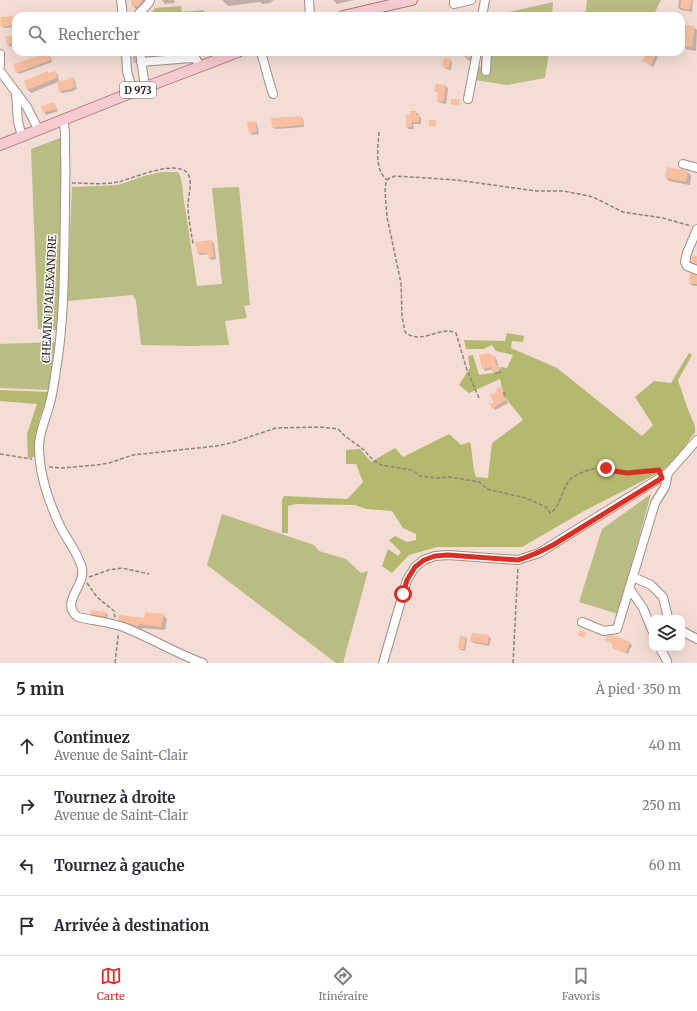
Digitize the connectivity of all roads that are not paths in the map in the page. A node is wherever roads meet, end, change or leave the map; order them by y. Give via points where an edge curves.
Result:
1 (121, 0) edge
2 (150, 0) edge
3 (309, 0) edge
4 (412, 0) edge
5 (454, 0) edge
6 (471, 0) edge
7 (485, 0) edge
8 (490, 0) edge
9 (122, 12) edge
10 (140, 12) edge
11 (310, 12) edge
12 (360, 12) edge
13 (483, 12) edge
14 (488, 12) edge
15 (0, 54) edge
16 (126, 56) edge
17 (140, 56) edge
18 (228, 56) edge
19 (263, 56) edge
20 (476, 56) edge
21 (487, 56) edge
22 (141, 62) junction
23 (0, 66) edge
24 (200, 67) junction
25 (0, 71) edge
26 (486, 71) dead end
27 (145, 87) junction
28 (16, 92) junction
29 (133, 92) junction
30 (273, 94) dead end
31 (468, 99) dead end
32 (63, 119) junction
33 (38, 129) junction
34 (22, 136) junction
35 (0, 145) edge
36 (684, 164) dead end
37 (697, 168) edge
38 (695, 228) edge
39 (697, 270) edge
40 (697, 440) edge
41 (665, 476) junction
42 (633, 577) junction
43 (629, 588) junction
44 (667, 615) edge
45 (582, 622) dead end
46 (649, 623) edge
47 (685, 633) edge
48 (697, 639) edge
49 (662, 651) edge
50 (667, 661) dead end
51 (203, 663) edge
52 (383, 663) edge

1 - 9 street
2 - 10 street
3 - 11 street
4 - 12 main road
5 - 6 street via 454,4
7 - 13 street
8 - 14 street
15 - 23 street
16 - 29 street via 127,71
17 - 22 street
18 - 24 main road, D 973
19 - 30 street
20 - 31 street
21 - 26 street
22 - 24 street via 191,58 196,59
22 - 27 street
24 - 27 main road, D 973
25 - 28 street
27 - 29 main road, D 973
28 - 33 street
28 - 34 street via 18,122
29 - 32 main road, D 973
32 - 33 main road, D 973
32 - 51 street, CHEMIN D'ALEXANDRE via 66,183 60,336 52,396 40,438 46,491 60,527 82,569 82,577 71,601 71,608 78,617 127,629
33 - 34 main road, D 973
34 - 35 main road, D 973
36 - 37 street
38 - 39 street via 685,262 687,266
40 - 41 street
41 - 42 street via 665,487 655,503
41 - 52 street via 539,553 518,560 448,555 424,560 415,567 407,580
42 - 43 street
42 - 44 street via 651,585 663,597
43 - 45 street via 617,630 604,631
43 - 46 street via 643,608
47 - 48 street
49 - 50 street

